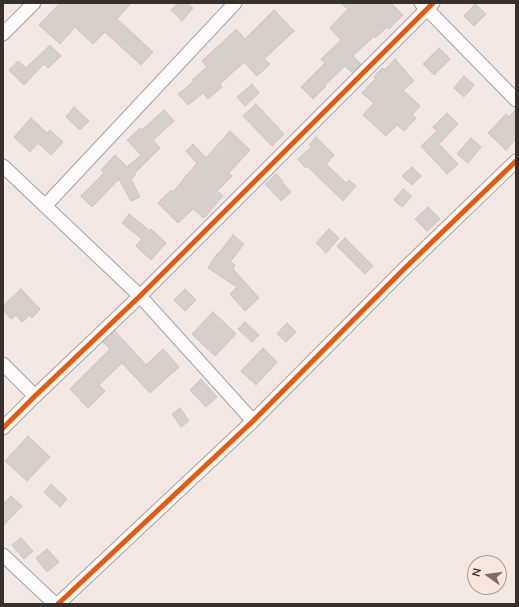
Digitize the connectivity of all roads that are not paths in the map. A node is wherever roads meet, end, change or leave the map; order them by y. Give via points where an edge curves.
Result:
1 (34, 3) edge
2 (235, 3) edge
3 (427, 5) edge
4 (3, 34) edge
5 (516, 100) edge
6 (516, 161) edge
7 (3, 166) edge
8 (45, 206) junction
9 (140, 296) junction
10 (3, 364) edge
11 (35, 396) junction
12 (253, 421) junction
13 (3, 428) edge
14 (3, 555) edge
15 (56, 604) edge

1 - 4 street
2 - 8 street
3 - 5 street
3 - 9 street
6 - 12 street
7 - 8 street
8 - 9 street
9 - 11 street
9 - 12 street
10 - 11 street
11 - 13 street
12 - 15 street
14 - 15 street

